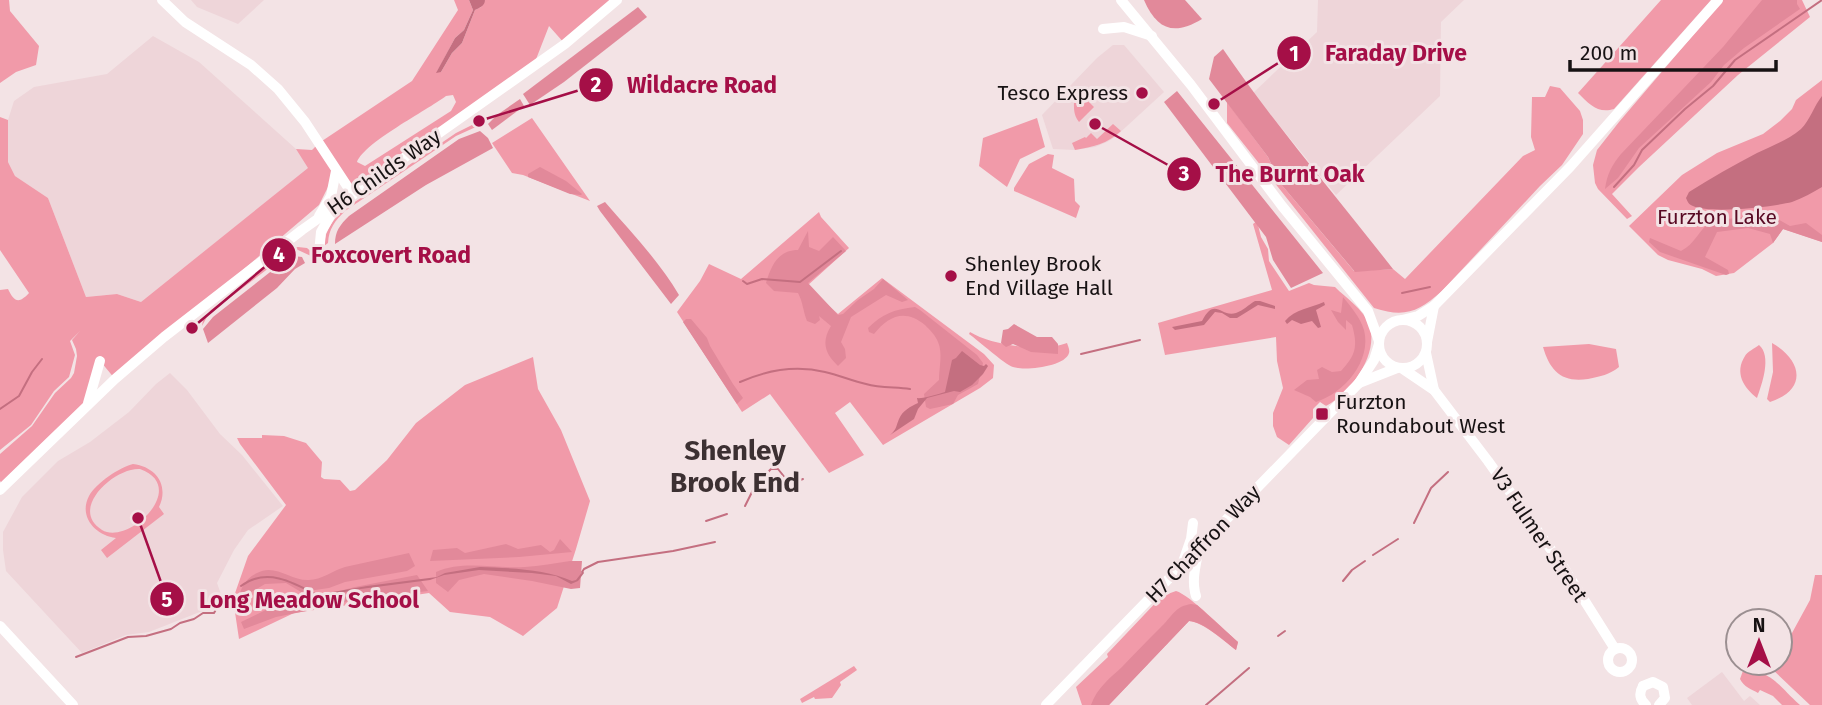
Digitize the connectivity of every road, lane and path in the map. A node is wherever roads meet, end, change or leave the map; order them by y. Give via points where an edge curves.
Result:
1 (162, 0) edge
2 (617, 0) edge
3 (1121, 0) edge
4 (1718, 0) edge
5 (1103, 29) dead end
6 (1152, 36) junction
7 (336, 171) junction
8 (353, 195) junction
9 (335, 207) junction
10 (318, 219) junction
11 (319, 253) dead end
12 (1434, 306) junction
13 (1368, 311) junction
14 (1399, 320) junction
15 (1379, 343) junction
16 (1426, 348) junction
17 (100, 361) dead end
18 (1400, 368) junction
19 (1359, 383) junction
20 (1434, 390) junction
21 (87, 406) junction
22 (0, 490) edge
23 (1193, 523) dead end
24 (1199, 548) junction
25 (1181, 568) junction
26 (1196, 596) dead end
27 (0, 626) edge
28 (1615, 649) junction
29 (1629, 670) junction
30 (1643, 686) junction
31 (73, 705) edge
32 (1046, 705) edge
33 (1646, 705) edge
34 (1659, 705) edge

1 - 7 street via 278,89
2 - 8 street, H6 Childs Way via 565,44
3 - 6 street
4 - 12 street via 1564,173
5 - 6 street via 1124,27
6 - 13 street
7 - 8 street
7 - 10 street via 331,196
8 - 9 street, H6 Childs Way
9 - 10 street, H6 Childs Way
9 - 11 street via 321,232
10 - 21 street, H6 Childs Way via 164,337
12 - 14 street
12 - 16 street
13 - 14 street
13 - 15 street
14 - 15 street via 1385,328
14 - 16 street via 1422,329
15 - 18 street via 1386,362
15 - 19 street, H7 Chaffron Way
16 - 18 street via 1417,364
16 - 20 street, V3 Fulmer Street
17 - 21 street
18 - 19 street, H7 Chaffron Way
18 - 20 street, V3 Fulmer Street
19 - 24 street, H7 Chaffron Way
20 - 28 street, V3 Fulmer Street via 1564,568
21 - 22 street, H6 Childs Way
23 - 25 street
24 - 25 street, H7 Chaffron Way
24 - 26 street via 1193,587
25 - 32 street, H7 Chaffron Way
27 - 31 street
28 - 29 street via 1630,652 1633,663
28 - 29 street via 1609,656 1610,666 1618,672
29 - 30 street
30 - 33 street via 1640,698
30 - 34 street via 1653,682 1663,687 1665,698

